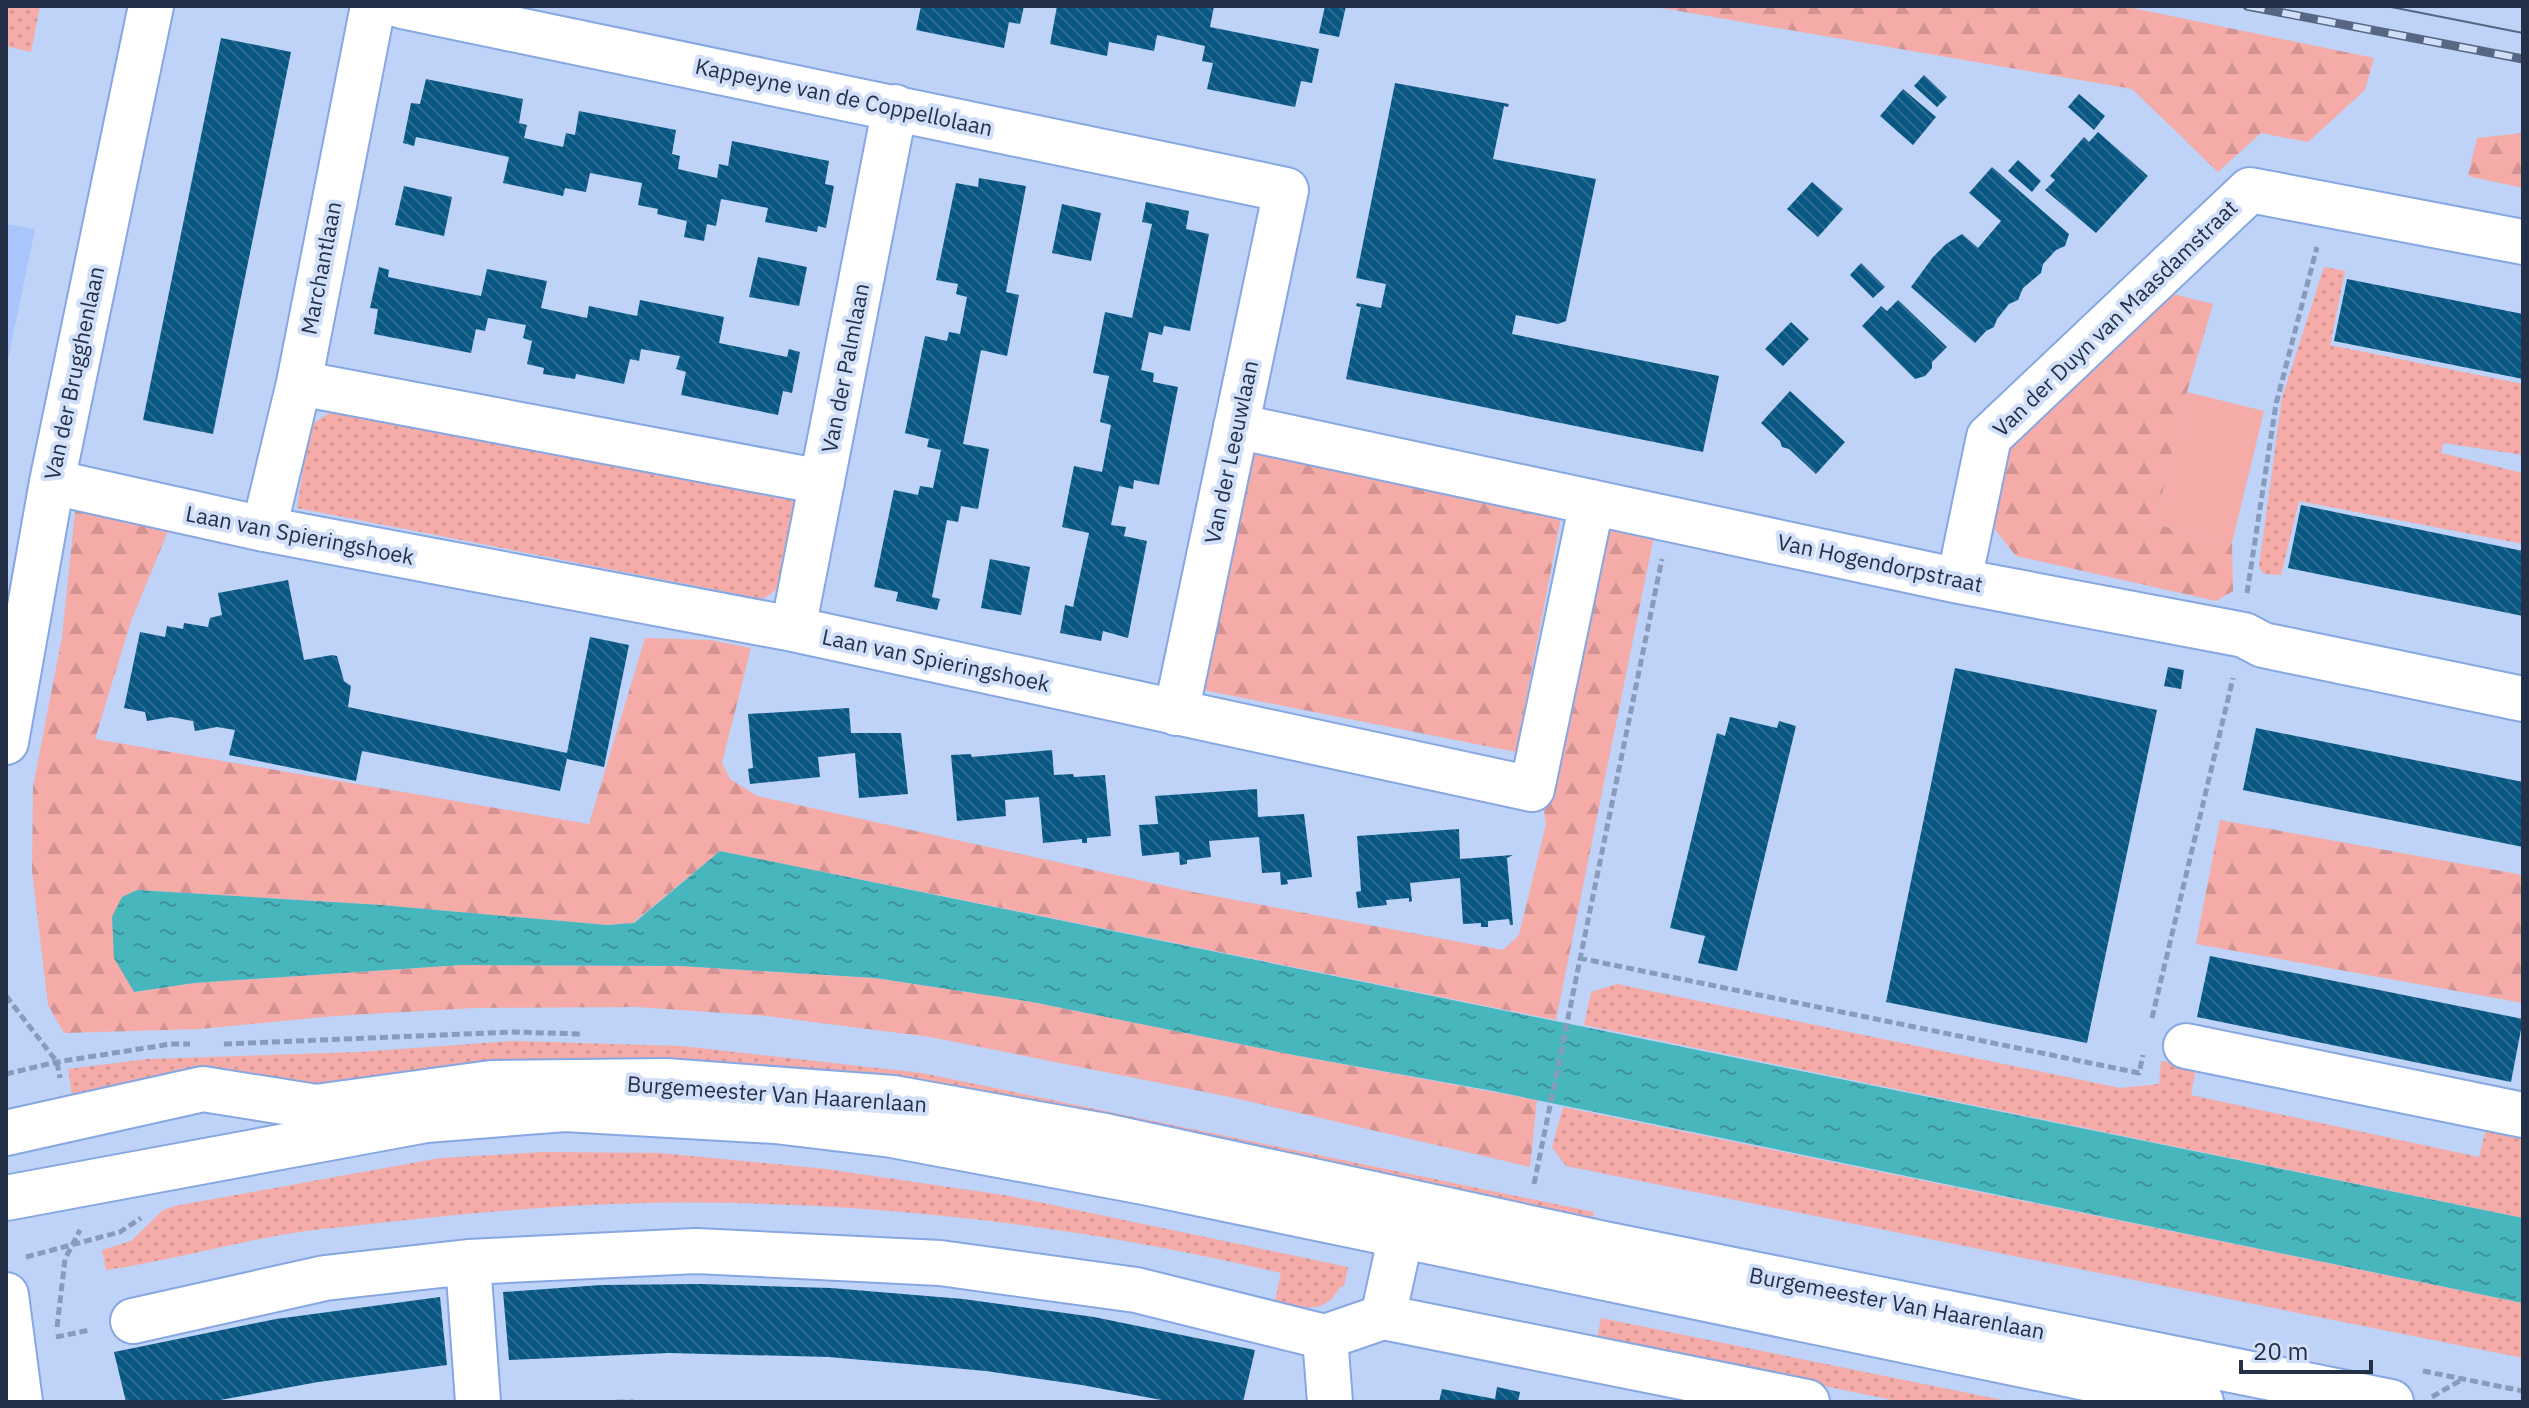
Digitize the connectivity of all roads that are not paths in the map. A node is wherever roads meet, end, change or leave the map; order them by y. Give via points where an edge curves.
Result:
1 (151, 6) edge
2 (373, 6) edge
3 (402, 6) edge
4 (895, 107) junction
5 (1286, 190) joint
6 (2523, 242) edge
7 (299, 383) junction
8 (1236, 426) junction
9 (52, 482) junction
10 (822, 482) junction
11 (1592, 502) junction
12 (264, 529) junction
13 (1959, 581) junction
14 (793, 629) junction
15 (2523, 699) edge
16 (1176, 713) junction
17 (6, 742) edge
18 (2165, 1047) road end
19 (2523, 1115) edge
20 (6, 1133) edge
21 (6, 1198) edge
22 (1402, 1218) junction
23 (468, 1262) junction
24 (6, 1295) edge
25 (1383, 1317) junction
26 (133, 1321) dead end
27 (1325, 1337) junction
28 (20, 1402) edge
29 (478, 1402) edge
30 (1330, 1402) edge
31 (1807, 1402) edge
32 (2201, 1402) edge
33 (2391, 1402) edge

1 - 9 street, Van der Brugghenlaan
2 - 7 street, Marchantlaan
3 - 4 street, Kappeyne van de Coppellolaan
4 - 5 street, Kappeyne van de Coppellolaan
4 - 10 street, Van der Palmlaan
5 - 8 street, Van der Leeuwlaan
6 - 13 street, Van der Duyn van Maasdamstraat via 2250,190 1989,437
7 - 10 street
7 - 12 street, Marchantlaan
8 - 11 street, Van Hogendorpstraat
8 - 16 street, Van der Leeuwlaan
9 - 12 street, Laan van Spieringshoek
9 - 17 street, Van der Brugghenlaan
10 - 14 street, Van der Palmlaan
11 - 13 street, Van Hogendorpstraat
11 - 16 street, Laan van Spieringshoek via 1532,789
12 - 14 street, Laan van Spieringshoek
13 - 15 street, Van Hogendorpstraat via 2244,635 2263,645
14 - 16 street, Laan van Spieringshoek
18 - 19 street
20 - 22 street, Burgemeester Van Haarenlaan via 203,1089 316,1107 491,1083 666,1081 893,1098 1105,1136
21 - 22 street, Burgemeester Van Haarenlaan via 426,1120 565,1109 775,1121 892,1135 1144,1182
22 - 25 street
22 - 32 street, Burgemeester Van Haarenlaan
22 - 33 street, Burgemeester Van Haarenlaan
23 - 26 street via 325,1278
23 - 27 street via 696,1251 940,1263 1136,1290
23 - 29 street
24 - 28 street
25 - 27 street
25 - 31 street
27 - 30 street

